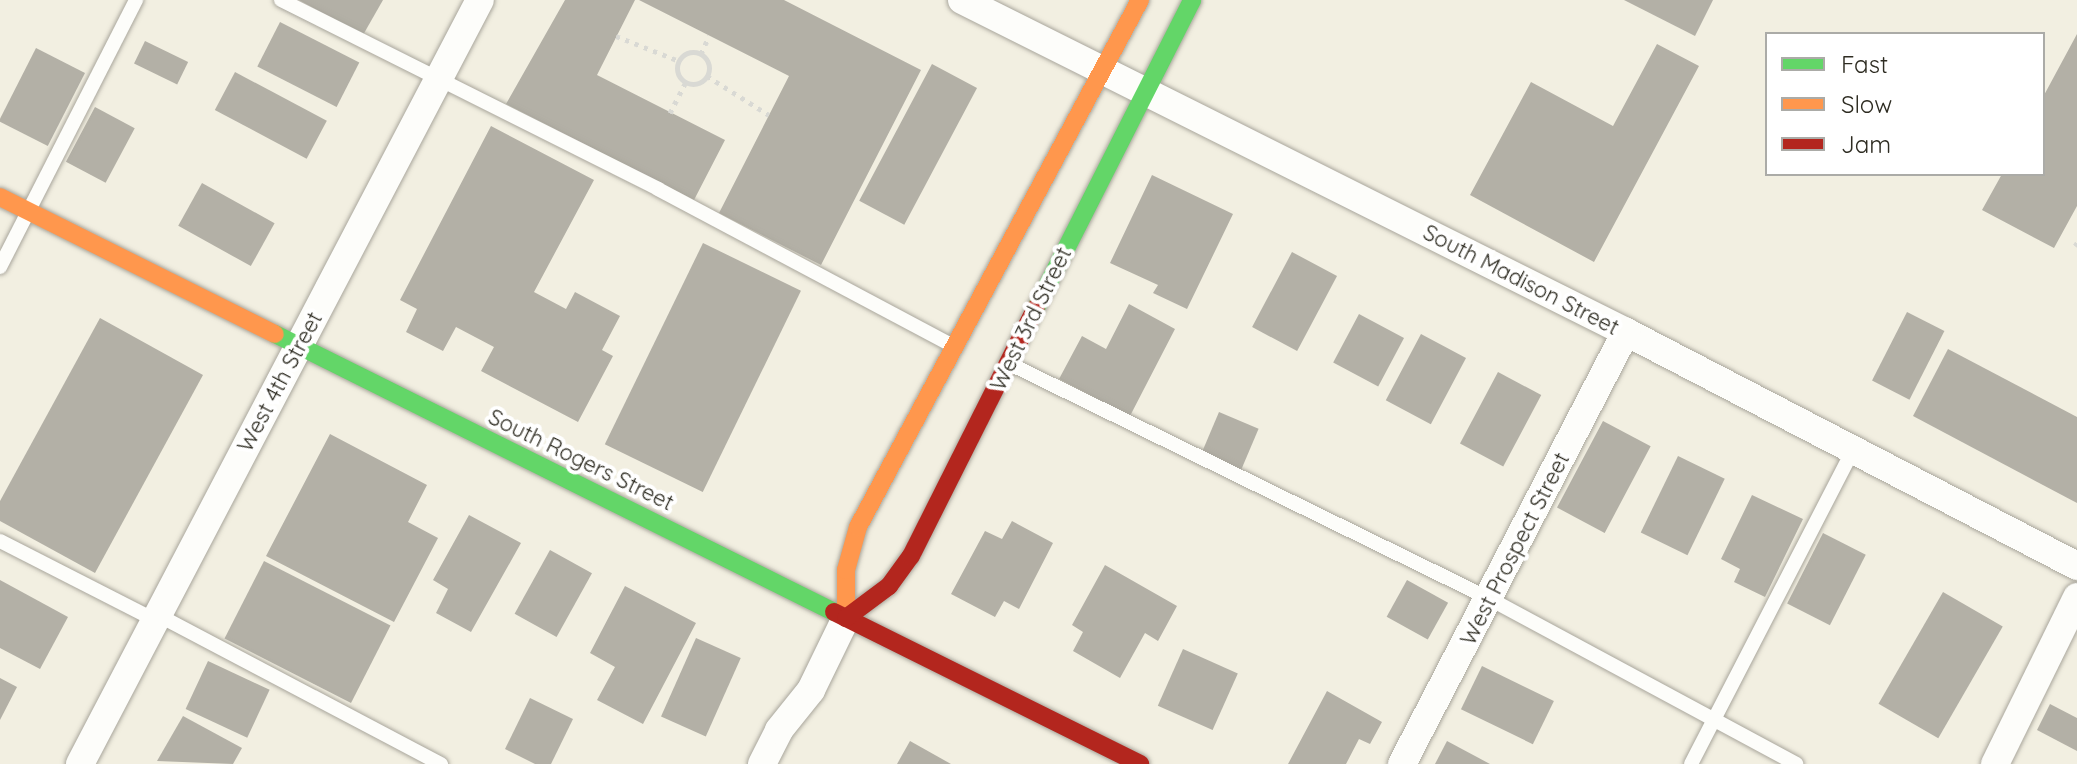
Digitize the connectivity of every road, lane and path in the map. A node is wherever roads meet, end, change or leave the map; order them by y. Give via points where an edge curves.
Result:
1 (136, 0) edge
2 (281, 0) edge
3 (480, 0) edge
4 (962, 0) edge
5 (1140, 0) edge
6 (1192, 0) edge
7 (616, 36) dead end
8 (709, 36) dead end
9 (701, 54) junction
10 (679, 61) junction
11 (1104, 70) junction
12 (707, 76) junction
13 (439, 81) junction
14 (686, 82) junction
15 (1145, 91) junction
16 (670, 113) dead end
17 (769, 115) dead end
18 (0, 197) edge
19 (29, 212) junction
20 (0, 267) edge
21 (1626, 332) junction
22 (954, 346) junction
23 (298, 347) junction
24 (1010, 364) junction
25 (1853, 450) junction
26 (0, 541) edge
27 (2077, 566) edge
28 (2077, 597) edge
29 (1490, 599) junction
30 (156, 618) junction
31 (846, 618) junction
32 (1713, 719) junction
33 (80, 764) edge
34 (441, 764) edge
35 (762, 764) edge
36 (1140, 764) edge
37 (1402, 764) edge
38 (1691, 764) edge
39 (1796, 764) edge
40 (1995, 764) edge

1 - 19 lane
2 - 13 lane
3 - 13 street, West 4th Street
4 - 11 street, South Madison Street
5 - 11 street, West 3rd Street
6 - 15 street, West 3rd Street
7 - 10 path
8 - 9 path
9 - 10 path via 685,54
9 - 12 path
10 - 14 path via 677,69
11 - 15 street, South Madison Street
11 - 22 street, West 3rd Street
12 - 14 path
12 - 17 path
13 - 22 lane via 658,189
13 - 23 street, West 4th Street
14 - 16 path
15 - 21 street, South Madison Street
15 - 24 street, West 3rd Street
18 - 19 street, South Rogers Street
19 - 20 lane
19 - 23 street, South Rogers Street
21 - 25 street, South Madison Street
21 - 29 street, West Prospect Street
22 - 31 street, West 3rd Street via 854,537 846,570
23 - 30 street, West 4th Street
23 - 31 street, South Rogers Street
24 - 29 lane
24 - 31 street, West 3rd Street via 906,565 883,592
25 - 27 street, South Madison Street
25 - 32 lane
26 - 30 lane
28 - 40 street
29 - 32 lane
29 - 37 street, West Prospect Street
30 - 33 street, West 4th Street
30 - 34 lane
31 - 35 street, West 3rd Street via 811,690 779,730
31 - 36 street, South Rogers Street
32 - 38 lane
32 - 39 lane

